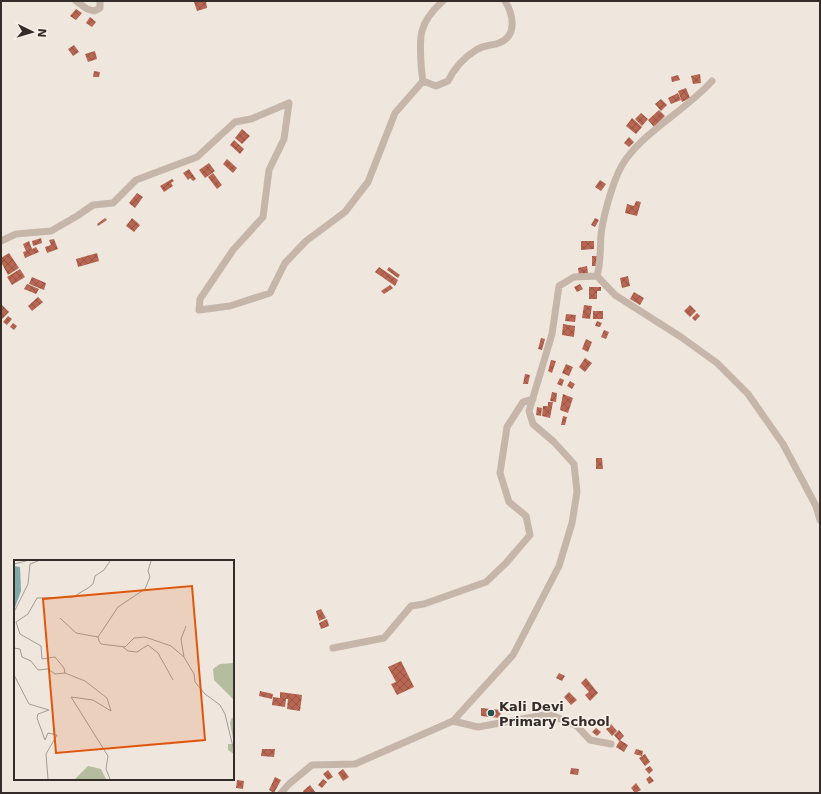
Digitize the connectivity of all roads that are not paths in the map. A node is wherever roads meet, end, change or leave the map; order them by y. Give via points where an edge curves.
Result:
1 (76, 1) edge
2 (100, 1) edge
3 (443, 1) edge
4 (505, 1) edge
5 (423, 81) junction
6 (712, 81) dead end
7 (1, 241) edge
8 (597, 276) junction
9 (533, 399) junction
10 (820, 520) edge
11 (333, 648) dead end
12 (453, 721) junction
13 (611, 744) dead end
14 (281, 793) edge

1 - 2 street via 94,11 100,8
3 - 5 street via 431,12 421,32
4 - 5 street via 513,17 509,35 500,43 477,49 463,59 448,81 436,86
5 - 7 street via 395,112 368,182 345,212 306,241 285,263 270,293 230,306 199,310 200,299 234,250 263,217 269,170 284,139 289,103 251,119 235,122 197,157 136,180 113,203 93,205 51,231 16,234
6 - 8 street via 625,159 606,214
8 - 9 street via 574,277 559,286 552,334
8 - 10 street via 615,295 717,363 748,394 783,444 816,506
9 - 11 street via 523,402 507,427 500,473 509,502 526,516 530,535 486,582 424,604 411,606 384,638
9 - 12 street via 529,411 533,424 574,464 577,492 572,523 559,566 513,655
12 - 13 street via 478,727 549,714 577,726 590,740
12 - 14 street via 355,764 312,765

